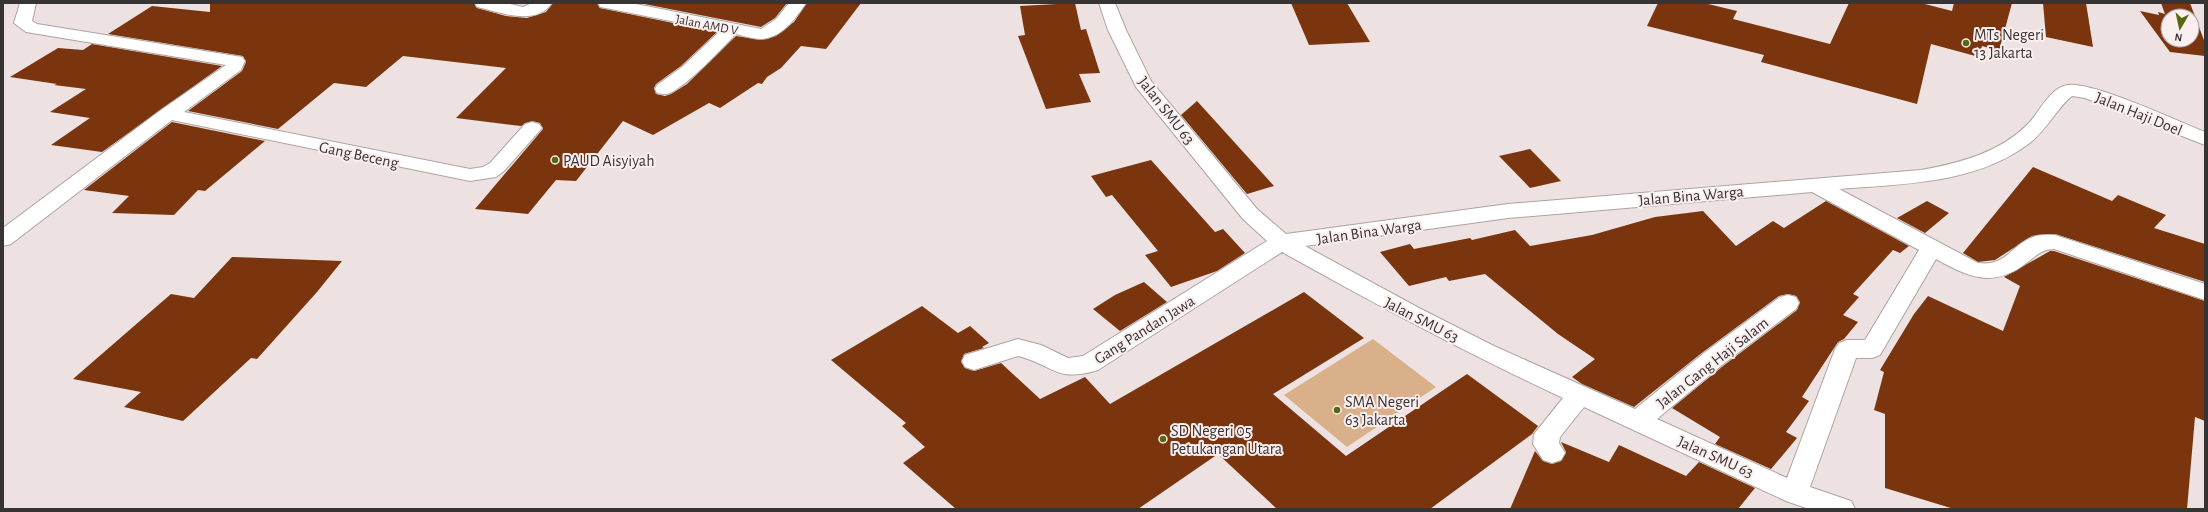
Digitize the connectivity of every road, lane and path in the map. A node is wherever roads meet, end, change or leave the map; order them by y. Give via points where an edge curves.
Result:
1 (28, 3) edge
2 (483, 3) edge
3 (544, 3) edge
4 (606, 3) edge
5 (798, 3) edge
6 (1107, 3) edge
7 (732, 29) junction
8 (664, 89) dead end
9 (2073, 89) joint
10 (168, 114) junction
11 (532, 128) dead end
12 (2205, 139) edge
13 (1814, 184) junction
14 (3, 239) edge
15 (1281, 242) junction
16 (1932, 246) junction
17 (2205, 292) edge
18 (1788, 304) dead end
19 (974, 361) dead end
20 (1580, 395) junction
21 (1637, 421) junction
22 (1552, 453) dead end
23 (1795, 493) junction
24 (1841, 509) edge

1 - 10 street via 23,23 32,28 236,61 226,74
2 - 3 street via 522,12 530,11
4 - 7 street, Jalan AMD V
5 - 7 street, Jalan AMD V via 779,27 768,33
6 - 15 street, Jalan SMU 63 via 1143,83 1250,214
7 - 8 street via 688,71
9 - 12 street, Jalan Haji Doel
9 - 13 street, Jalan Bina Warga via 2066,92 2018,144 1972,165 1921,176
10 - 11 street, Gang Beceng via 470,176 480,176 493,170
10 - 14 street
13 - 15 street, Jalan Bina Warga via 1508,211
13 - 16 street
15 - 19 street, Gang Pandan Jawa via 1089,364 1068,367 1018,347
15 - 20 street, Jalan SMU 63 via 1411,314
16 - 17 street via 1972,268 1989,272 2004,268 2039,242 2055,242
16 - 23 street via 1872,348 1847,349
18 - 21 street, Jalan Gang Haji Salam via 1713,359
20 - 21 street, Jalan SMU 63
20 - 22 street via 1547,434 1546,444
21 - 23 street, Jalan SMU 63
23 - 24 street, Jalan SMU 63

